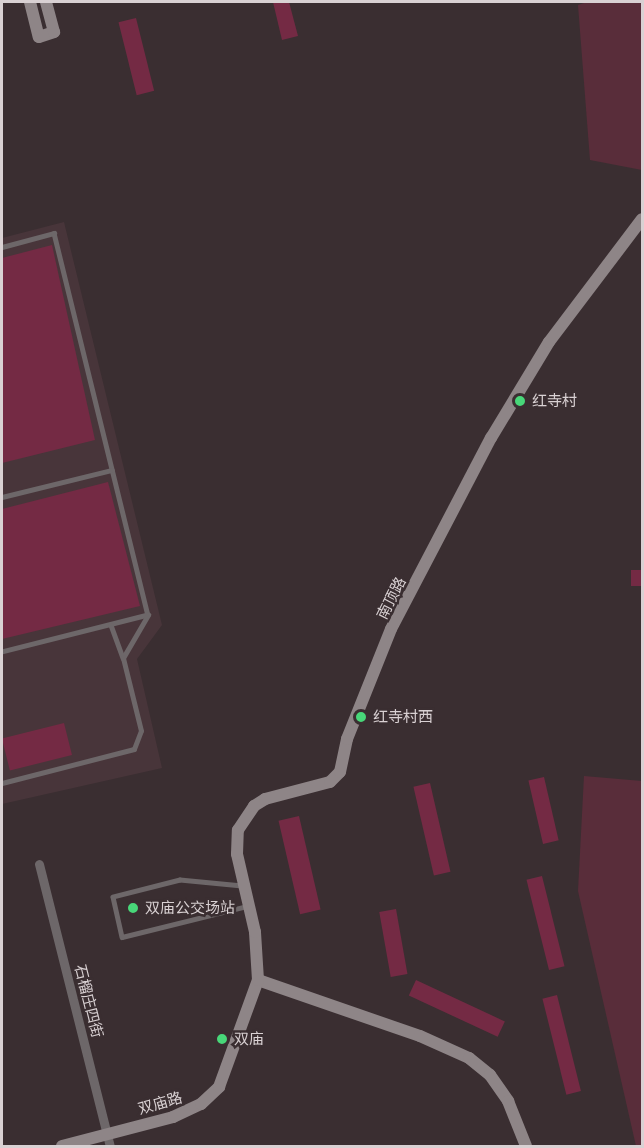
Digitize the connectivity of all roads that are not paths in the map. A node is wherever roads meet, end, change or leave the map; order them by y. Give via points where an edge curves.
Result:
1 (30, 2) edge
2 (46, 2) edge
3 (642, 219) edge
4 (2, 246) edge
5 (112, 470) junction
6 (2, 497) edge
7 (148, 615) junction
8 (111, 625) junction
9 (2, 652) edge
10 (123, 658) junction
11 (2, 783) edge
12 (39, 864) dead end
13 (245, 886) junction
14 (249, 905) junction
15 (258, 980) junction
16 (106, 1133) junction
17 (62, 1146) edge
18 (110, 1146) edge
19 (526, 1146) edge

1 - 2 street via 39,37 54,33
3 - 13 street, 南顶路 via 554,335 491,438 391,629 347,739 340,772 330,782 265,799 244,818 236,840
4 - 5 lane via 54,233
5 - 6 lane
5 - 7 lane
7 - 8 lane
7 - 10 lane
8 - 9 lane
8 - 10 lane
10 - 11 lane via 141,731 134,749
12 - 16 street, 石榴庄四街
13 - 14 street, 南顶路
13 - 14 lane via 180,880 113,897 122,937
14 - 15 street, 南顶路
15 - 16 street, 双庙路 via 225,1073 208,1099 173,1117
15 - 19 street via 420,1036 469,1058 490,1075 508,1101
16 - 17 street, 双庙路
16 - 18 street, 石榴庄四街

